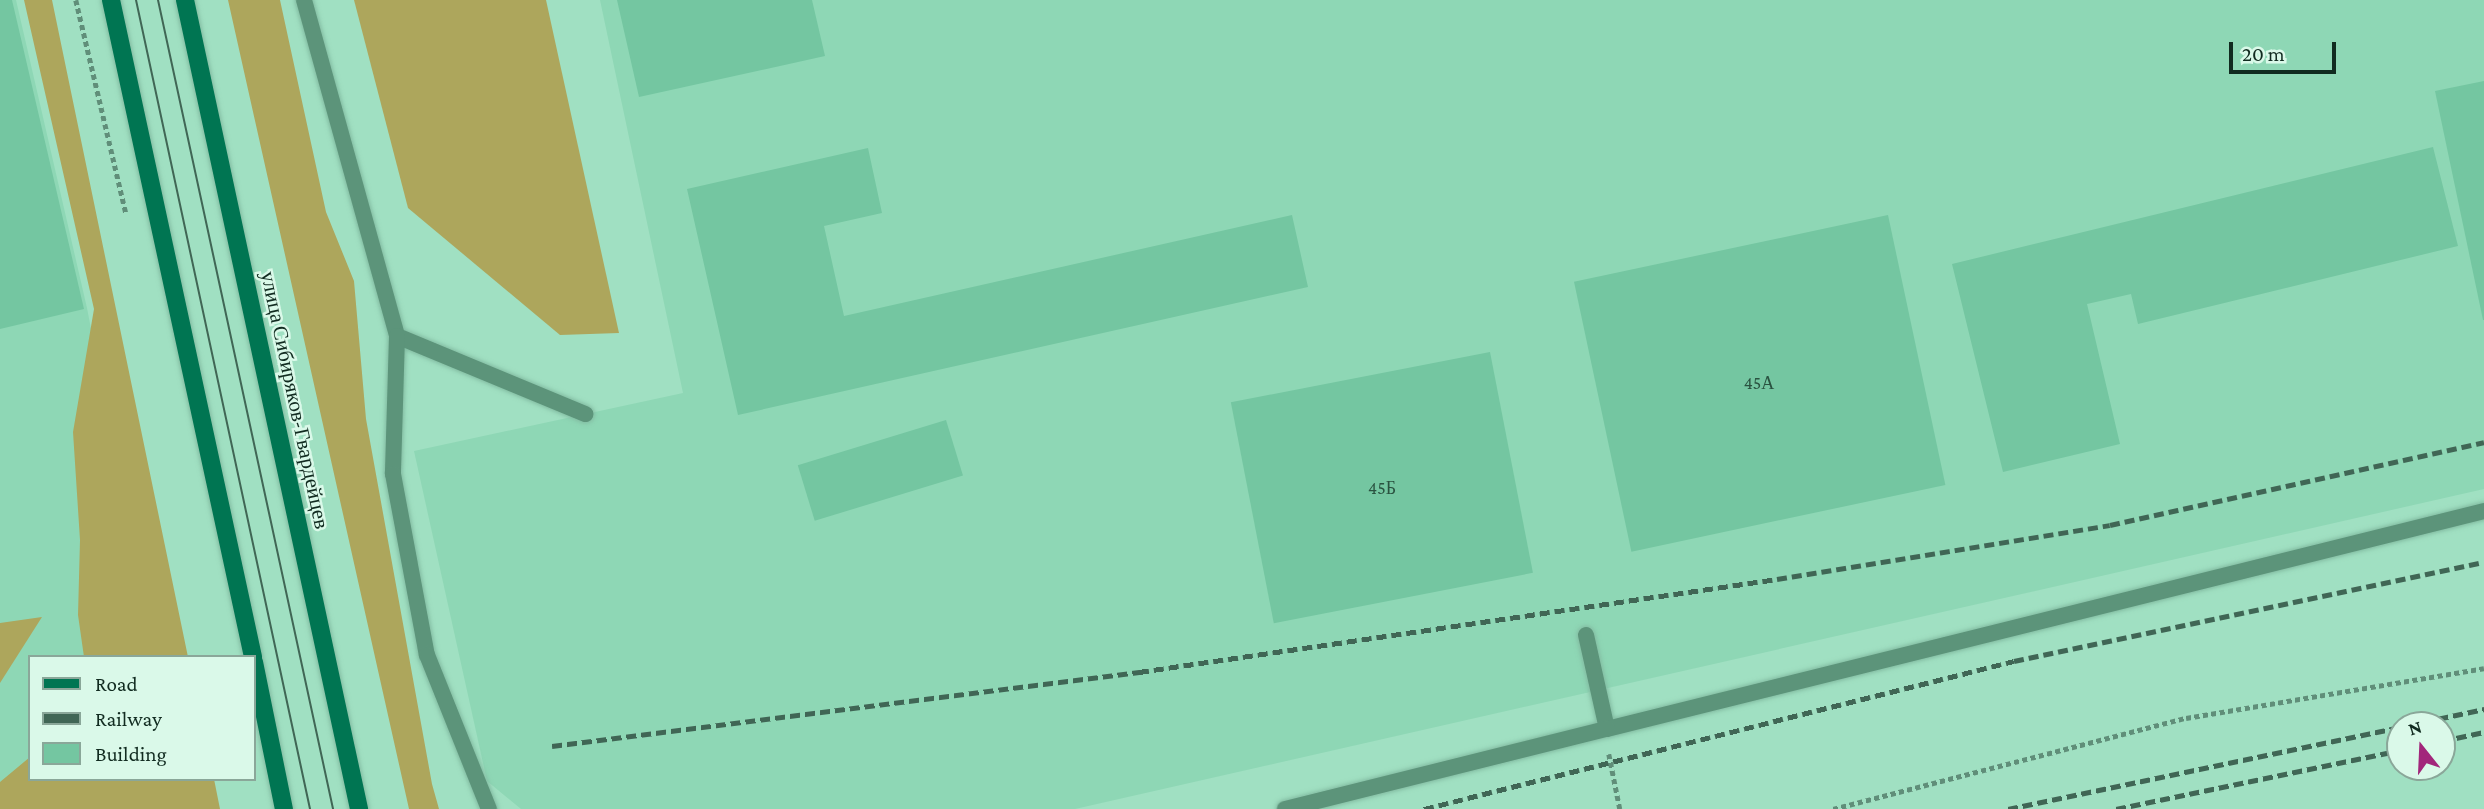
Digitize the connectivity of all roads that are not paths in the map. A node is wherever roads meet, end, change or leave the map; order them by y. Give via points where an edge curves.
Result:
1 (111, 0) edge
2 (185, 0) edge
3 (304, 0) edge
4 (397, 336) junction
5 (585, 414) dead end
6 (2484, 511) edge
7 (1586, 635) dead end
8 (252, 655) edge
9 (256, 674) edge
10 (1607, 729) junction
11 (284, 809) edge
12 (359, 809) edge
13 (489, 809) edge
14 (1285, 809) edge

1 - 8 main road
2 - 12 main road, улица Сибиряков-Гвардейцев
3 - 4 lane
4 - 5 lane
4 - 13 lane via 393,474 427,655
6 - 10 lane
7 - 10 lane
9 - 11 main road
10 - 14 lane

